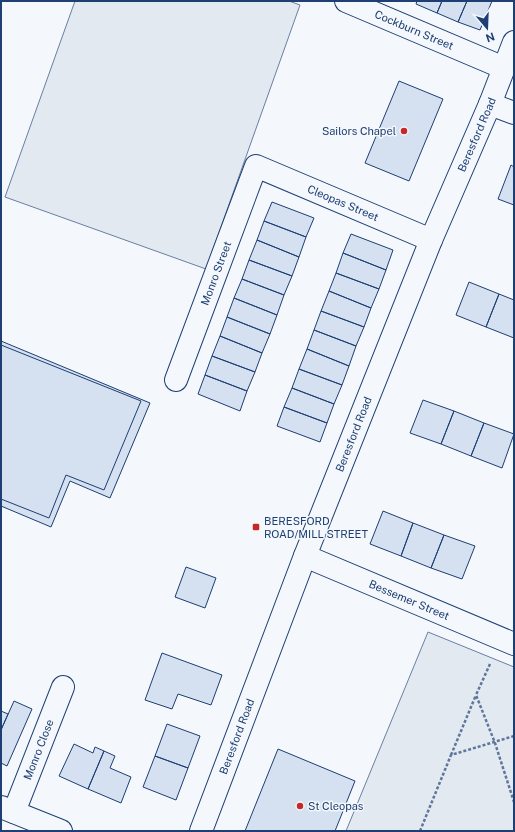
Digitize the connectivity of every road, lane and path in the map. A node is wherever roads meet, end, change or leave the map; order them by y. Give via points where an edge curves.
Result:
1 (346, 1) edge
2 (514, 42) edge
3 (504, 68) junction
4 (490, 104) junction
5 (514, 113) edge
6 (256, 166) joint
7 (431, 240) junction
8 (176, 380) dead end
9 (305, 556) junction
10 (507, 641) edge
11 (63, 687) dead end
12 (476, 695) junction
13 (514, 736) edge
14 (495, 743) junction
15 (451, 755) junction
16 (514, 802) edge
17 (7, 810) edge
18 (61, 831) edge
19 (201, 831) edge
20 (420, 831) edge

1 - 3 street, Cockburn Street
2 - 3 street, Beresford Road
3 - 4 street, Beresford Road
4 - 5 street
4 - 7 street, Beresford Road
6 - 7 street, Cleopas Street
6 - 8 street, Monro Street
7 - 9 street, Beresford Road
9 - 10 street, Bessemer Street
9 - 19 street, Beresford Road
10 - 12 path
11 - 17 street, Monro Close
12 - 14 path
12 - 15 path
13 - 14 path
14 - 15 path
14 - 16 path
15 - 20 path
17 - 18 street

